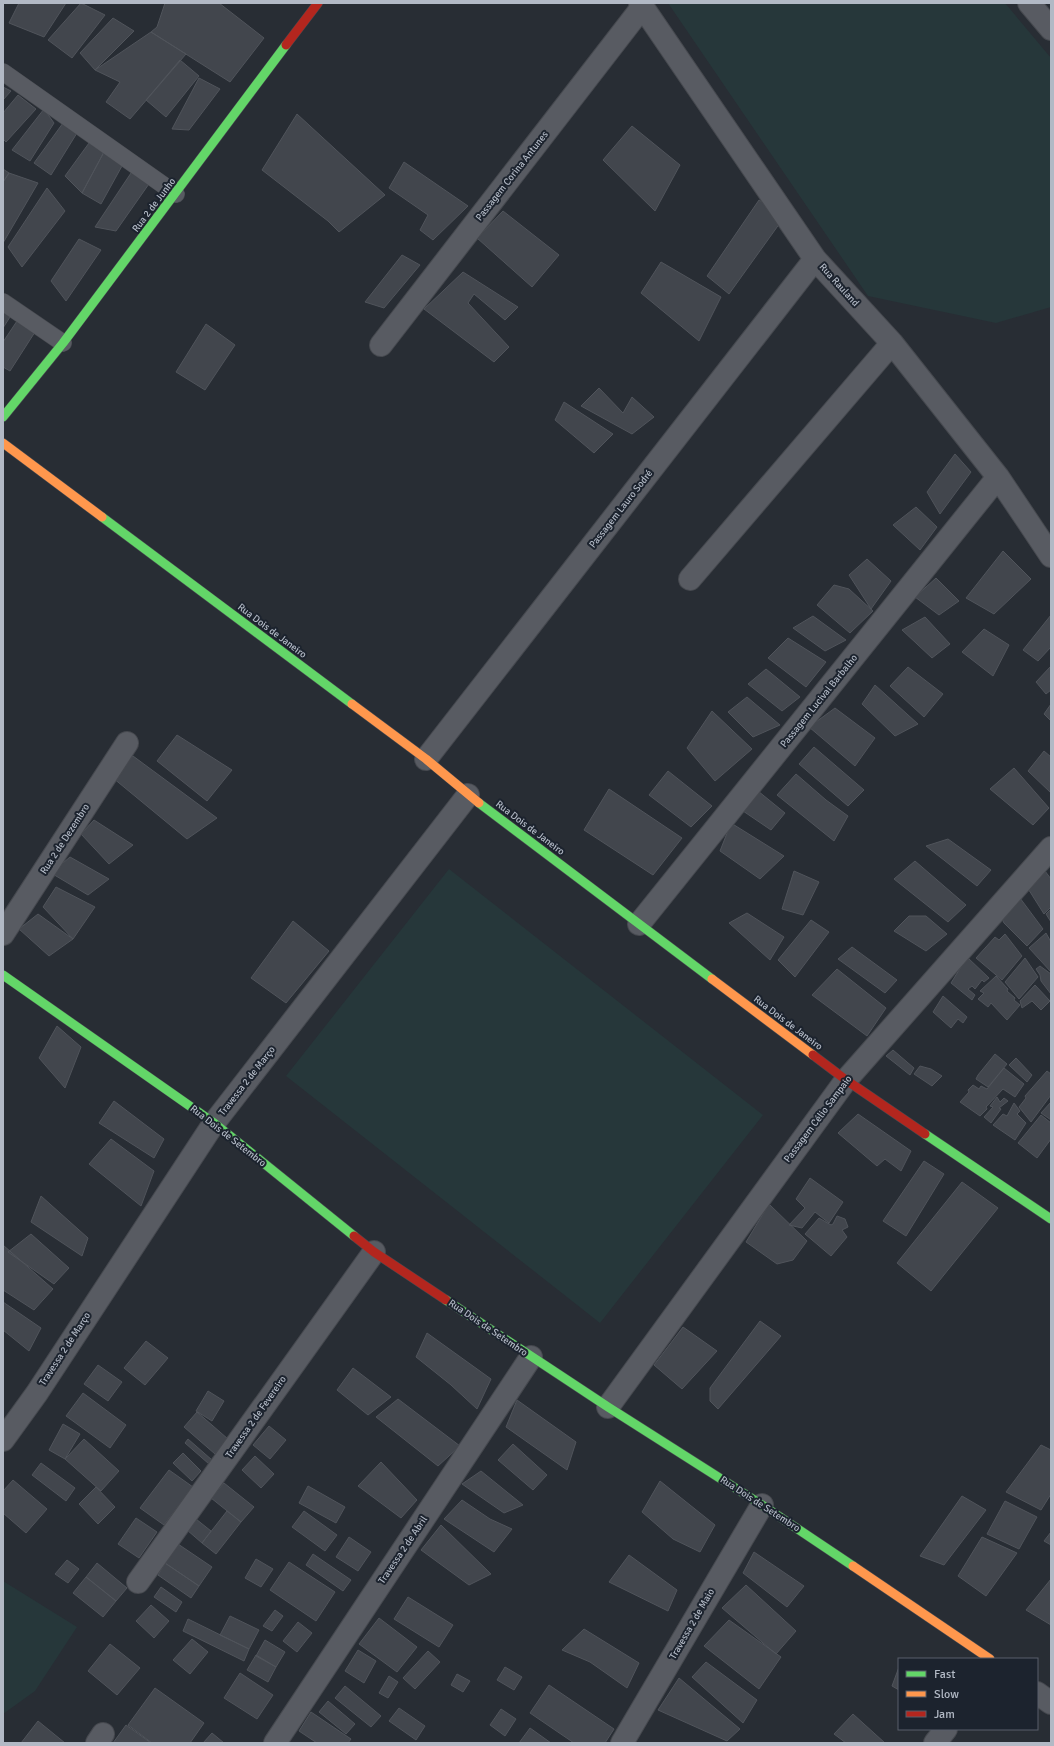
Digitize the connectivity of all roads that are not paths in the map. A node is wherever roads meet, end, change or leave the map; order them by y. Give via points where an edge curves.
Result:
1 (318, 3) edge
2 (1028, 3) edge
3 (641, 5) edge
4 (1051, 29) edge
5 (3, 72) edge
6 (176, 194) junction
7 (815, 259) junction
8 (3, 302) edge
9 (63, 343) junction
10 (892, 343) junction
11 (381, 345) dead end
12 (3, 417) edge
13 (3, 443) edge
14 (998, 477) junction
15 (1051, 556) edge
16 (690, 579) dead end
17 (127, 743) dead end
18 (426, 760) junction
19 (468, 795) junction
20 (1051, 848) edge
21 (640, 924) junction
22 (3, 934) edge
23 (3, 975) edge
24 (846, 1080) junction
25 (214, 1124) junction
26 (1051, 1219) edge
27 (374, 1252) junction
28 (531, 1357) junction
29 (608, 1408) junction
30 (3, 1440) edge
31 (762, 1505) junction
32 (138, 1582) dead end
33 (989, 1658) edge
34 (1038, 1694) edge
35 (1051, 1703) edge
36 (945, 1730) edge
37 (275, 1743) edge
38 (622, 1743) edge
39 (935, 1743) edge

1 - 6 street, Rua 2 de Junho
2 - 4 street
3 - 7 street, Rua Rauland
3 - 11 street, Passagem Corina Antunes
5 - 6 lane
6 - 9 street, Rua 2 de Junho
7 - 10 street, Rua Rauland
7 - 18 street, Passagem Lauro Sodré
8 - 9 lane
9 - 12 street, Rua 2 de Junho
10 - 14 street, Rua Rauland
10 - 16 street
13 - 18 street, Rua Dois de Janeiro
14 - 15 street, Rua Rauland
14 - 21 street, Passagem Lucival Barbalho
17 - 22 street, Rua 2 de Dezembro
18 - 19 street, Rua Dois de Janeiro
19 - 21 street, Rua Dois de Janeiro
19 - 25 street, Travessa 2 de Março
20 - 24 street, Passagem Célio Sampaio
21 - 24 street, Rua Dois de Janeiro
23 - 25 street, Rua Dois de Setembro
24 - 26 street, Rua Dois de Janeiro
24 - 29 street, Passagem Célio Sampaio
25 - 27 street, Rua Dois de Setembro
25 - 30 street, Travessa 2 de Março
27 - 28 street, Rua Dois de Setembro
27 - 32 street, Travessa 2 de Fevereiro
28 - 29 street, Rua Dois de Setembro
28 - 37 street, Travessa 2 de Abril
29 - 31 street, Rua Dois de Setembro
31 - 33 street, Rua Dois de Setembro
31 - 38 street, Travessa 2 de Maio
34 - 35 street
36 - 39 street

